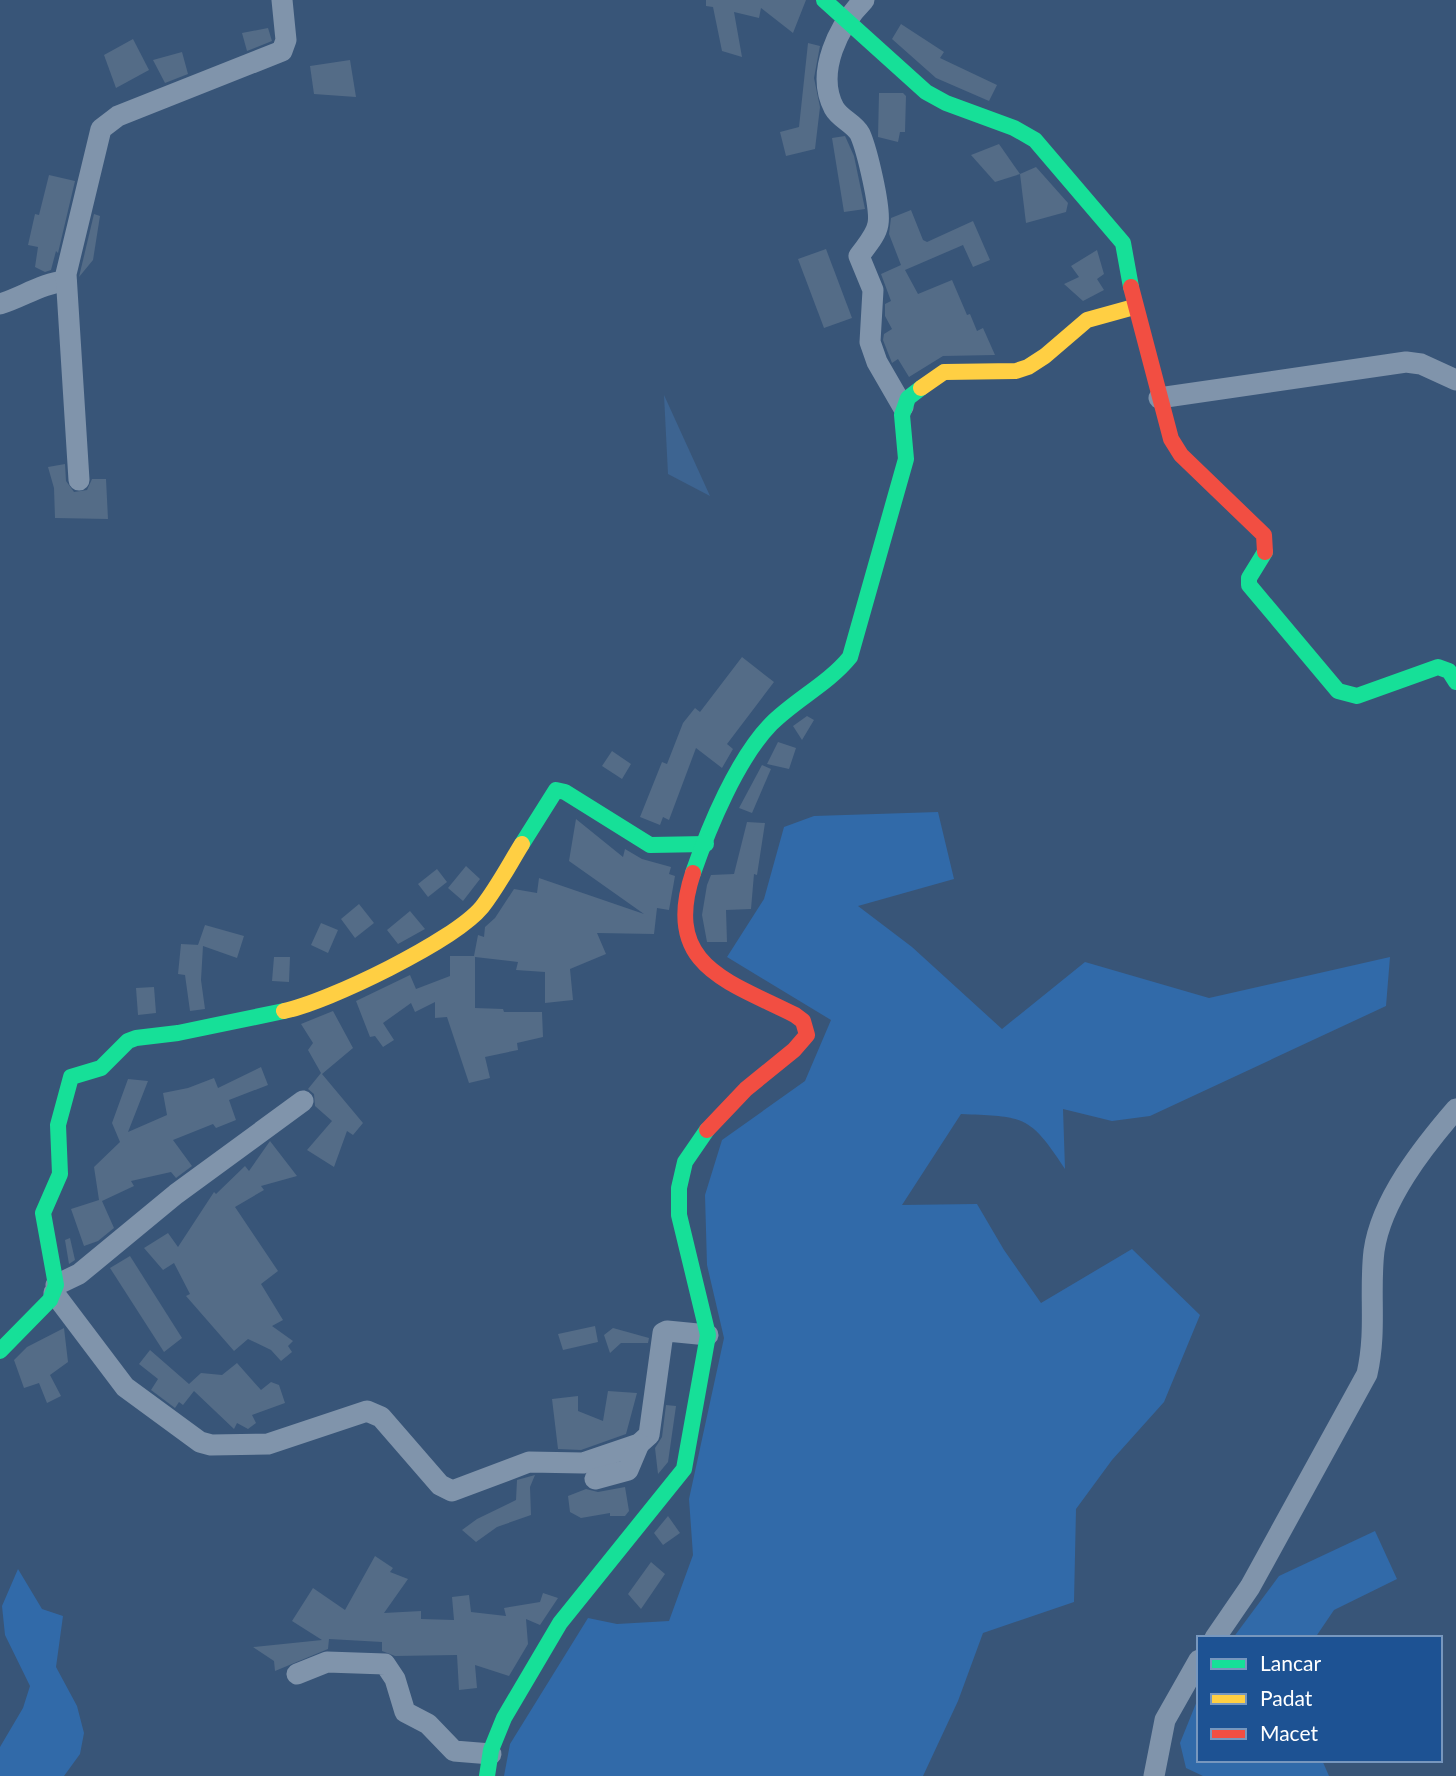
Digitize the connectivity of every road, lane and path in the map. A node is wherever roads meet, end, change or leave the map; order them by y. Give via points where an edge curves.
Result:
1 (282, 0) edge
2 (824, 0) edge
3 (864, 0) edge
4 (846, 17) junction
5 (66, 281) junction
6 (0, 304) edge
7 (1134, 307) junction
8 (1456, 380) edge
9 (1159, 398) junction
10 (903, 407) junction
11 (79, 480) dead end
12 (1456, 682) edge
13 (706, 844) junction
14 (303, 1101) dead end
15 (1456, 1109) edge
16 (55, 1289) junction
17 (708, 1335) junction
18 (0, 1351) edge
19 (639, 1444) junction
20 (595, 1479) dead end
21 (1215, 1636) edge
22 (1197, 1664) edge
23 (297, 1674) dead end
24 (491, 1754) junction
25 (487, 1776) edge
26 (1154, 1776) edge

1 - 5 street via 286,40 278,54 105,123
2 - 4 street
3 - 4 street
4 - 7 street via 926,92 1025,133 1045,149 1123,243
4 - 10 street via 831,54 829,95 834,110 861,137 879,216 876,231 859,257 873,289 870,342
5 - 6 street via 47,283
5 - 11 street
7 - 9 street
7 - 10 street via 1090,317 1027,369 944,372 914,390
8 - 9 street via 1406,362
9 - 12 street via 1171,439 1181,455 1267,539 1267,549 1250,578 1252,592 1338,691 1357,696 1438,667 1449,671
10 - 13 street via 906,458 850,657 835,675 785,710 764,733 735,777
13 - 16 street via 650,845 556,790 481,909 432,945 376,975 293,1009 136,1038 101,1068 71,1077 58,1125 60,1174 43,1213
13 - 17 street via 687,899 688,940 704,966 796,1015 807,1035 749,1087 685,1162 678,1196 680,1227
14 - 16 street
15 - 21 street via 1415,1156 1374,1249 1374,1343 1367,1374 1250,1587
16 - 18 street via 40,1312
16 - 19 street via 125,1387 206,1445 268,1444 359,1413 375,1413 440,1485 452,1491 521,1464 583,1463
17 - 19 street via 663,1334 649,1435
17 - 24 street via 684,1469 560,1623 504,1718
19 - 20 street via 628,1471
22 - 26 street via 1166,1720
23 - 24 street via 327,1662 385,1664 405,1712 428,1724 454,1751
24 - 25 street

